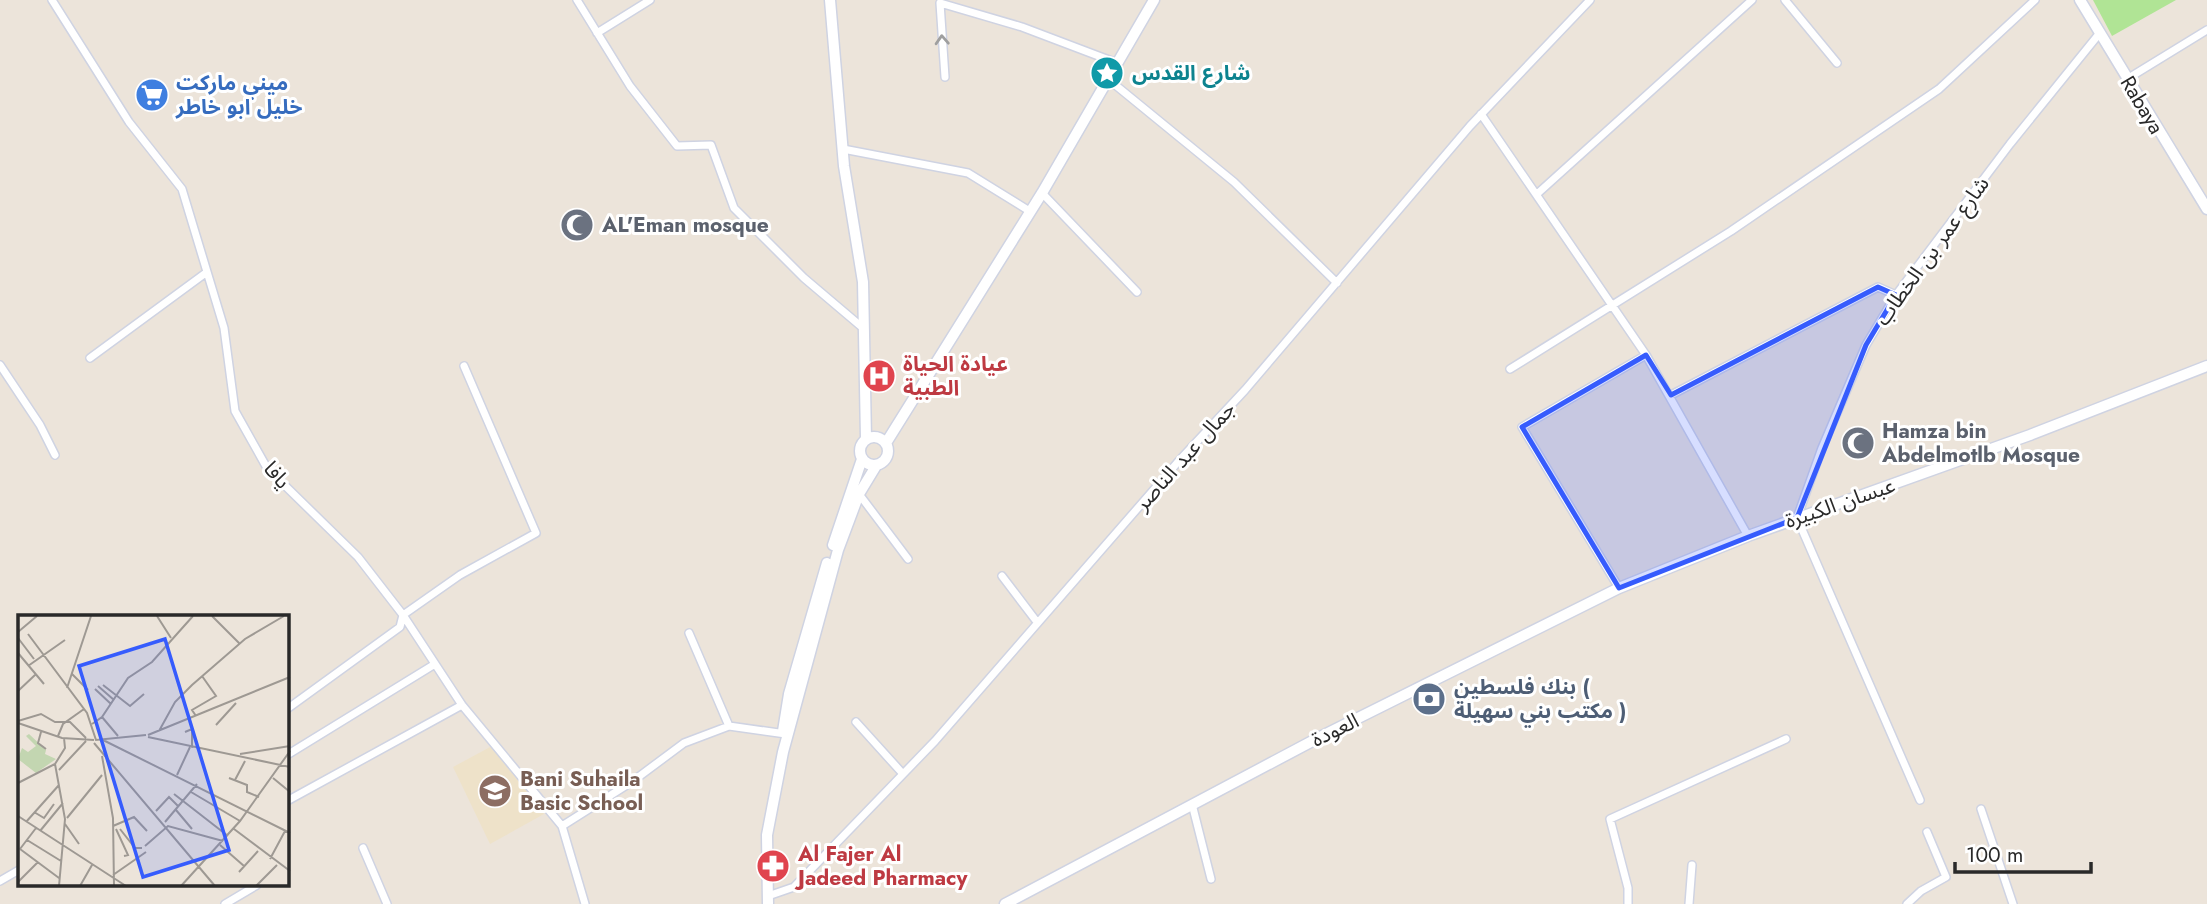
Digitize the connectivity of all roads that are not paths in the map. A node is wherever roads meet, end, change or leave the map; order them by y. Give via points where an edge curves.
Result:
1 (52, 0) edge
2 (577, 0) edge
3 (650, 0) edge
4 (830, 0) edge
5 (1154, 0) edge
6 (1590, 0) edge
7 (1752, 0) edge
8 (1785, 0) edge
9 (2035, 0) edge
10 (2080, 0) edge
11 (2207, 30) edge
12 (597, 33) junction
13 (2099, 34) junction
14 (1117, 63) junction
15 (1837, 63) dead end
16 (945, 77) dead end
17 (1108, 79) junction
18 (2127, 79) junction
19 (1481, 114) junction
20 (843, 149) junction
21 (1042, 193) junction
22 (1537, 194) junction
23 (2207, 209) edge
24 (1031, 212) junction
25 (207, 272) junction
26 (1337, 283) junction
27 (1137, 292) dead end
28 (1896, 295) junction
29 (1613, 305) junction
30 (863, 328) junction
31 (1646, 355) junction
32 (90, 358) dead end
33 (0, 365) edge
34 (464, 366) dead end
35 (2207, 366) edge
36 (1510, 369) dead end
37 (1671, 396) junction
38 (866, 439) junction
39 (886, 443) junction
40 (55, 455) dead end
41 (862, 459) junction
42 (876, 466) junction
43 (859, 494) junction
44 (1797, 518) junction
45 (1748, 536) junction
46 (908, 559) dead end
47 (1670, 567) joint
48 (1002, 576) dead end
49 (1619, 588) junction
50 (403, 615) junction
51 (1037, 622) junction
52 (689, 633) dead end
53 (435, 664) junction
54 (462, 705) junction
55 (289, 708) edge
56 (856, 722) dead end
57 (729, 726) junction
58 (785, 734) junction
59 (1786, 738) dead end
60 (289, 754) edge
61 (903, 774) junction
62 (1920, 800) dead end
63 (289, 801) edge
64 (1192, 804) junction
65 (1981, 809) dead end
66 (562, 826) junction
67 (1927, 832) dead end
68 (363, 848) dead end
69 (1692, 865) dead end
70 (18, 871) edge
71 (1211, 879) dead end
72 (0, 881) edge
73 (255, 886) edge
74 (768, 900) edge
75 (225, 904) edge
76 (387, 904) edge
77 (585, 904) edge
78 (1004, 904) edge
79 (1628, 904) edge
80 (1689, 904) edge
81 (1907, 904) edge
82 (2013, 904) edge

1 - 25 street, يافا via 129,122 182,189
2 - 12 street
3 - 12 street
4 - 20 main road
5 - 14 main road
6 - 19 street, جمال عبد الناصر
7 - 22 street
8 - 15 street
9 - 29 street via 1939,89
10 - 13 main road, Rabaya
11 - 18 street
12 - 30 street via 630,86 677,146 711,145 734,208 804,278
13 - 18 main road, Rabaya
13 - 28 street, شارع عمر بن الخطاب
16 -> 14 street via 940,3 1022,27
14 - 17 main road
17 - 21 main road
17 - 26 street via 1234,182
18 - 23 main road, Rabaya
19 - 22 street
19 - 26 street, جمال عبد الناصر
20 - 24 street via 968,173
20 - 30 main road via 863,282
21 - 24 main road
21 - 27 street
22 - 29 street
24 - 39 main road
25 - 32 street
25 - 50 street, يافا via 224,328 235,411 267,468 358,557
26 - 51 street, جمال عبد الناصر
28 - 37 street via 1878,287
28 - 44 street, شارع عمر بن الخطاب via 1867,345
29 - 31 street
29 - 36 street
30 - 38 main road
31 - 37 street
31 - 49 street via 1522,426
33 - 40 street
34 - 50 street via 536,533 460,575
35 - 44 main road, عبسان الكبيرة
37 - 45 street
38 - 39 main road via 877,437
38 - 41 main road via 860,449
39 - 42 main road via 886,459
41 - 42 main road
41 - 58 main road via 814,602 789,694
42 - 43 main road
43 - 46 street
43 - 58 main road via 819,610
44 - 45 main road, عبسان الكبيرة
44 - 62 street
45 - 47 main road, عبسان الكبيرة
47 - 49 main road, العودة
48 - 51 street
49 - 64 main road, العودة
50 - 53 street, يافا
50 - 55 street via 400,627
51 - 61 street, جمال عبد الناصر
52 - 57 street
53 - 54 street, يافا
53 - 60 street
54 - 63 street
54 - 66 street, يافا
56 - 61 street
57 - 58 street
57 - 66 street via 684,743
58 - 74 main road via 767,835
59 - 79 street via 1611,819
61 - 74 street, جمال عبد الناصر via 794,887
64 - 71 street
64 - 78 main road, العودة
65 - 82 street
66 - 77 street, يافا
67 - 81 street via 1946,877
68 - 76 street
69 - 80 street
70 - 72 street
73 - 75 street

